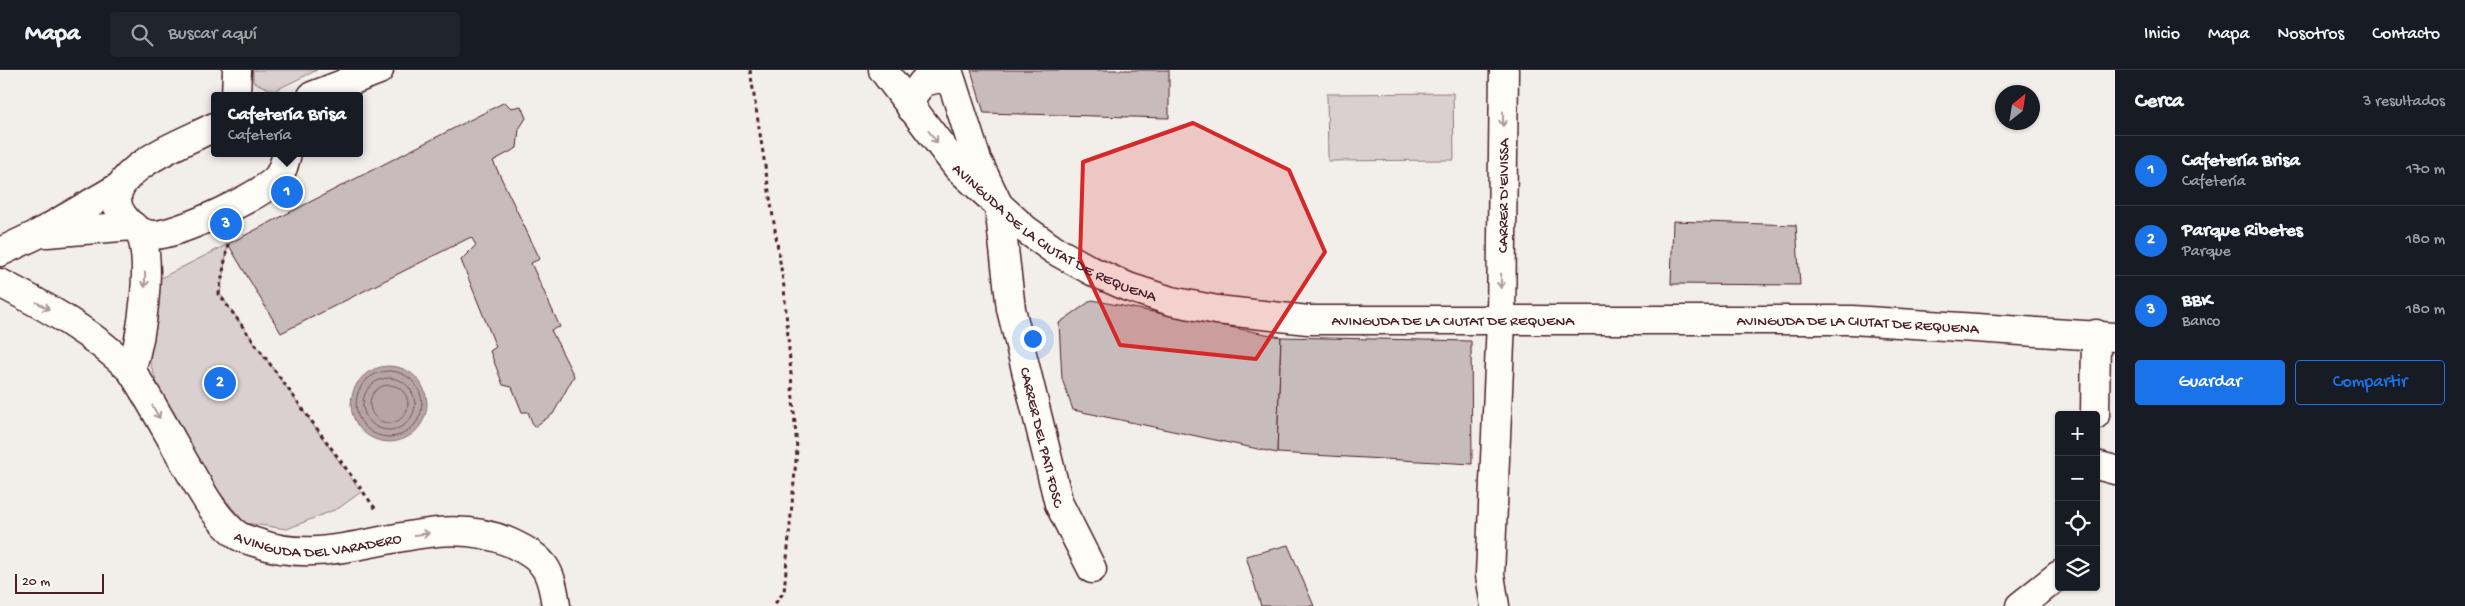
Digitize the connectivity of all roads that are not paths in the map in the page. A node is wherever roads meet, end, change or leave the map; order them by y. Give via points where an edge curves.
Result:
1 (237, 70) edge
2 (379, 70) edge
3 (383, 70) edge
4 (882, 70) edge
5 (1504, 70) edge
6 (950, 77) edge
7 (236, 92) edge
8 (322, 92) edge
9 (353, 92) edge
10 (911, 108) junction
11 (211, 129) edge
12 (286, 157) edge
13 (119, 187) junction
14 (999, 206) junction
15 (136, 229) junction
16 (38, 234) junction
17 (0, 252) edge
18 (0, 283) edge
19 (1501, 321) junction
20 (2106, 335) edge
21 (131, 370) junction
22 (2096, 411) edge
23 (2100, 466) edge
24 (2115, 470) edge
25 (1092, 569) dead end
26 (2055, 578) edge
27 (556, 606) edge
28 (1495, 606) edge
29 (2020, 606) edge

1 - 7 street
2 - 8 street
3 - 9 street
4 - 10 street, AVINGUDA DE LA CIUTAT DE REQUENA
5 -> 19 street, CARRER D'EIVISSA
6 - 10 street via 923,82 913,96
6 - 14 street, CARRER DEL PATI FOSC via 977,160
10 -> 14 street, AVINGUDA DE LA CIUTAT DE REQUENA via 958,168
11 - 13 street via 134,169
12 - 15 street via 277,178 221,211 171,233 152,235
13 - 15 street via 118,206 122,216
13 - 16 street
14 - 19 street, AVINGUDA DE LA CIUTAT DE REQUENA via 1025,229 1062,254 1128,287 1171,301 1217,310 1308,320
14 - 25 street, CARRER DEL PATI FOSC via 1011,308 1059,504
15 - 16 street
15 -> 21 street via 145,245 145,290 137,352
16 - 17 street
18 -> 21 street, AVINGUDA DEL VARADERO via 77,327
19 - 20 street, AVINGUDA DE LA CIUTAT DE REQUENA via 1852,320
19 - 28 street, CARRER D'EIVISSA via 1490,575
20 - 22 street
21 -> 27 street, AVINGUDA DEL VARADERO via 211,508 238,536 270,548 327,551 396,537 450,530 473,531 534,554 553,583
23 - 24 street
26 - 29 street

